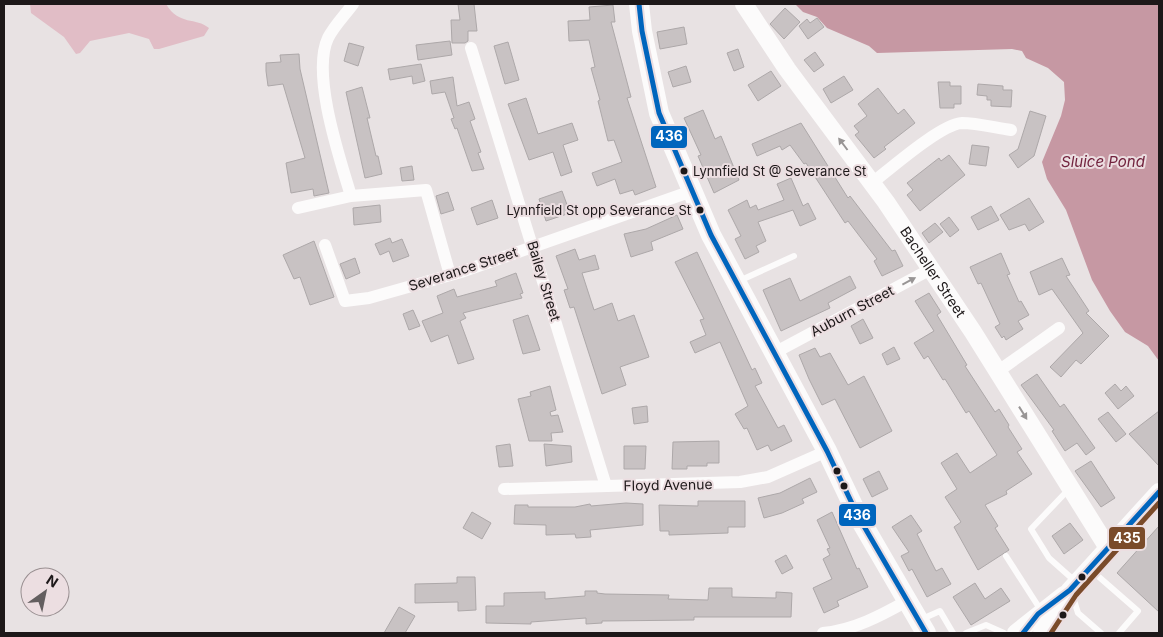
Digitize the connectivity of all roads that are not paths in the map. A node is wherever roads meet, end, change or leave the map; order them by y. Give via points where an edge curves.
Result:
1 (352, 4) edge
2 (639, 4) edge
3 (744, 4) edge
4 (471, 48) dead end
5 (1012, 130) dead end
6 (872, 183) junction
7 (692, 191) junction
8 (351, 196) junction
9 (298, 208) dead end
10 (325, 245) dead end
11 (533, 247) junction
12 (794, 256) dead end
13 (931, 269) junction
14 (450, 275) junction
15 (736, 283) junction
16 (1060, 328) dead end
17 (774, 353) junction
18 (998, 372) junction
19 (826, 451) junction
20 (606, 486) junction
21 (1070, 488) junction
22 (504, 489) dead end
23 (1159, 492) edge
24 (1108, 548) junction
25 (1006, 556) dead end
26 (1089, 569) junction
27 (1074, 587) junction
28 (907, 601) junction
29 (1043, 620) edge
30 (922, 627) edge
31 (823, 633) edge
32 (953, 633) edge
33 (966, 633) edge
34 (1004, 633) edge
35 (1016, 633) edge
36 (1023, 633) edge
37 (1101, 633) edge
38 (1119, 633) edge

1 - 8 street via 328,39 323,61 334,140
2 - 7 main road via 659,113
6 -> 3 street, Bacheller Street via 787,69
4 - 11 street, Bailey Street
5 - 6 street via 962,123 954,125 931,138
6 - 13 street, Bacheller Street
7 - 11 street, Severance Street
7 - 15 main road
8 - 9 street
8 - 14 street via 426,190
10 - 14 street, Severance Street via 345,301 369,298
11 - 14 street, Severance Street
11 - 20 street, Bailey Street
12 - 15 lane
17 -> 13 street, Auburn Street
13 - 18 street, Bacheller Street
15 - 17 main road
16 - 18 street
17 - 19 main road
18 -> 21 street, Bacheller Street
19 - 20 street, Floyd Avenue via 755,480 718,484
19 - 28 main road via 858,516
20 - 22 street, Floyd Avenue
21 - 24 street, Bacheller Street
21 - 27 lane via 1032,529
23 - 24 street
24 - 26 street
25 - 29 lane
26 - 27 street
26 - 38 lane via 1138,611
27 - 29 street
27 - 37 lane via 1078,613
28 - 30 main road
28 - 31 street via 874,619
29 - 35 street
29 - 36 street
30 - 32 lane via 940,611
33 - 34 lane via 986,625

